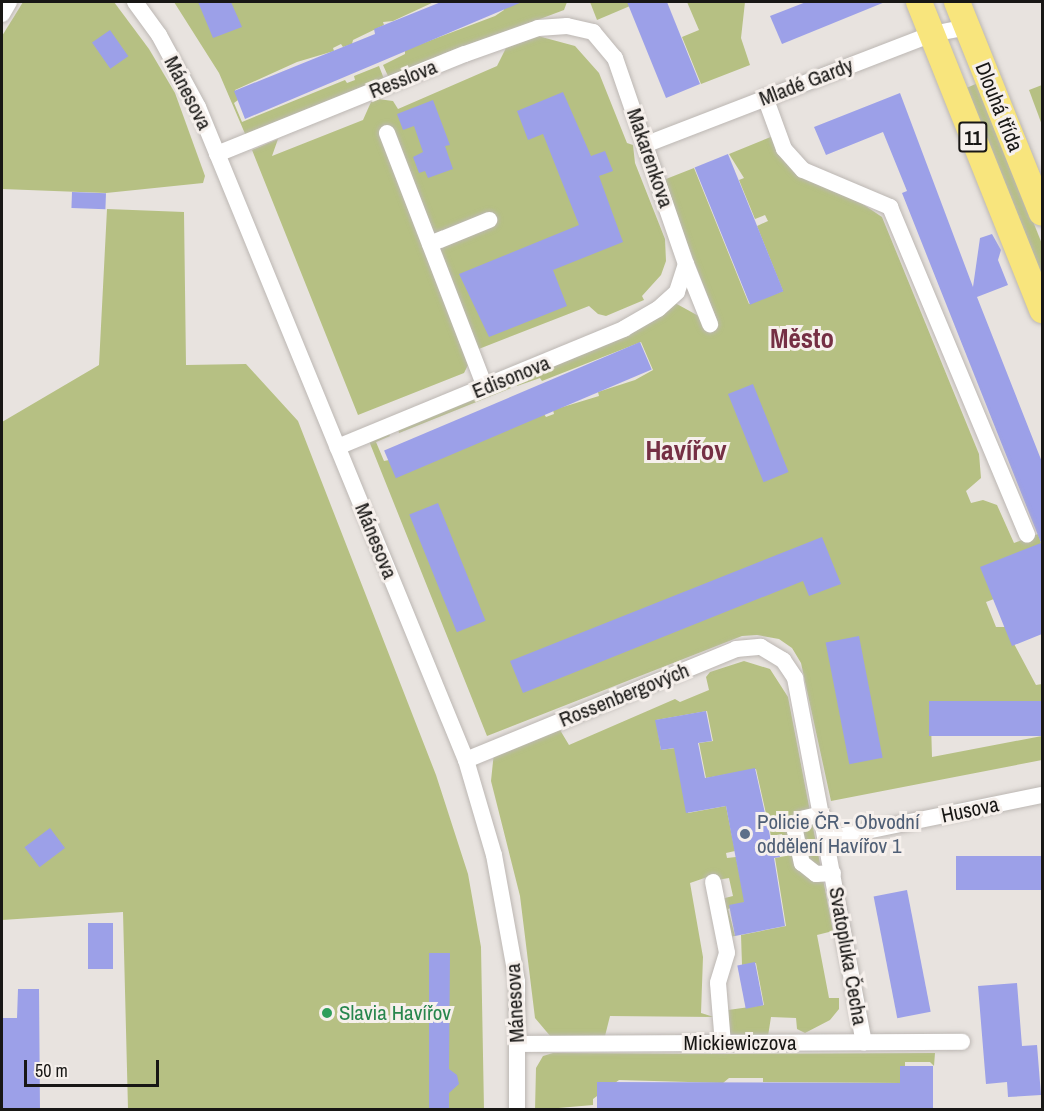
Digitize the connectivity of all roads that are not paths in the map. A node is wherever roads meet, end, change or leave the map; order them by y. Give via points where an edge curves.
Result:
1 (9, 2) edge
2 (135, 2) edge
3 (919, 2) edge
4 (957, 2) edge
5 (2, 14) edge
6 (967, 27) junction
7 (593, 32) joint
8 (932, 34) junction
9 (765, 97) junction
10 (387, 133) dead end
11 (647, 144) junction
12 (217, 154) junction
13 (1042, 213) edge
14 (489, 220) dead end
15 (430, 244) junction
16 (686, 264) junction
17 (1042, 310) edge
18 (710, 324) dead end
19 (485, 387) junction
20 (337, 447) junction
21 (1027, 536) dead end
22 (783, 660) joint
23 (466, 760) junction
24 (1042, 795) edge
25 (822, 814) junction
26 (827, 840) junction
27 (833, 873) junction
28 (713, 882) dead end
29 (962, 1042) dead end
30 (864, 1043) junction
31 (517, 1044) junction
32 (723, 1044) junction
33 (517, 1110) edge

1 - 5 street
2 - 12 street, Mánesova via 159,35 198,107
3 - 8 main road, Dlouhá třída / 11
4 - 6 main road, Dlouhá třída / 11
6 - 8 street, Mladé Gardy
6 - 13 main road, Dlouhá třída / 11
7 - 11 street, Makarenkova via 615,58
7 - 12 street, Resslova via 567,26 509,36
8 - 9 street, Mladé Gardy
8 - 17 main road, Dlouhá třída / 11
9 - 11 street, Mladé Gardy
9 - 21 street via 784,149 803,170 890,207
10 - 15 street
11 - 16 street, Makarenkova
12 - 20 street, Mánesova
14 - 15 street
15 - 19 street
16 - 18 street, Makarenkova
16 - 19 street, Edisonova via 677,291 658,309 624,329
19 - 20 street, Edisonova
20 - 23 street, Mánesova
22 - 23 street, Rossenbergových via 761,647 736,649
22 - 25 street, Svatopluka Čecha via 795,678
23 - 31 street, Mánesova via 496,867 517,982
24 - 26 street, Husova
25 - 26 street, Svatopluka Čecha
25 - 27 street via 801,819 795,831 802,863 816,874
26 - 27 street, Svatopluka Čecha
27 - 30 street, Svatopluka Čecha
28 - 32 street via 728,953 718,983
29 - 30 street, Mickiewiczova
30 - 32 street, Mickiewiczova
31 - 32 street, Mickiewiczova
31 - 33 street, Mánesova

